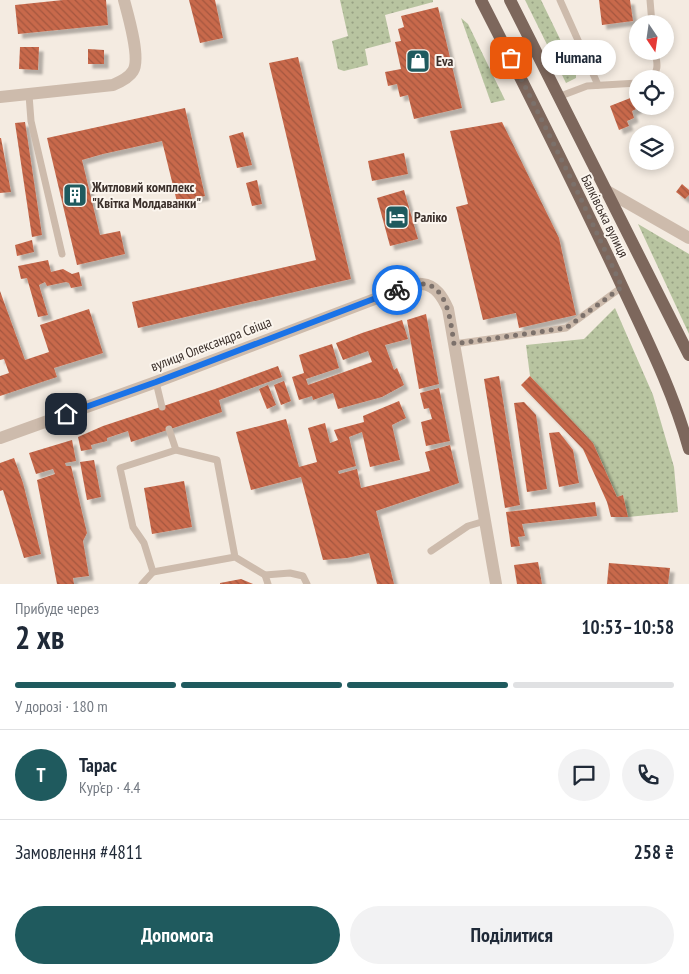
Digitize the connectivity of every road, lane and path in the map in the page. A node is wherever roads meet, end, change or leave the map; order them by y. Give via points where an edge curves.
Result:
1 (124, 0) edge
2 (482, 0) edge
3 (510, 0) edge
4 (560, 0) edge
5 (650, 0) edge
6 (651, 15) edge
7 (629, 83) edge
8 (598, 85) junction
9 (29, 95) junction
10 (0, 97) edge
11 (558, 97) junction
12 (604, 190) junction
13 (689, 238) edge
14 (62, 254) dead end
15 (622, 287) junction
16 (454, 344) junction
17 (689, 355) edge
18 (156, 382) junction
19 (162, 407) dead end
20 (169, 429) dead end
21 (0, 438) edge
22 (689, 449) edge
23 (176, 450) junction
24 (485, 521) junction
25 (431, 551) dead end
26 (235, 557) junction
27 (153, 572) junction
28 (265, 575) junction
29 (142, 584) edge
30 (268, 584) edge
31 (307, 584) edge
32 (496, 584) edge

1 - 9 street via 135,51 133,71 113,85
2 - 15 main road, Балківська вулиця
3 - 11 main road, Балківська вулиця
4 - 8 lane
5 - 6 lane
7 - 8 lane
8 - 11 lane
9 - 10 street
9 - 14 lane via 30,121
11 - 12 main road, Балківська вулиця
12 - 13 street
12 - 17 main road, Балківська вулиця
15 - 16 lane via 566,328
15 - 22 main road, Балківська вулиця via 658,362
16 - 18 street, вулиця Олександра Свіща via 448,309 442,296 434,288 422,284 409,286
16 - 24 street
18 - 19 lane
18 - 21 street, вулиця Олександра Свіща
20 - 23 lane
23 - 26 lane via 217,460
23 - 27 lane via 120,468 133,527 144,543
24 - 25 lane via 468,526
24 - 32 street
26 - 27 lane
26 - 28 lane
27 - 29 lane
28 - 30 lane
28 - 31 lane via 290,573 303,576

